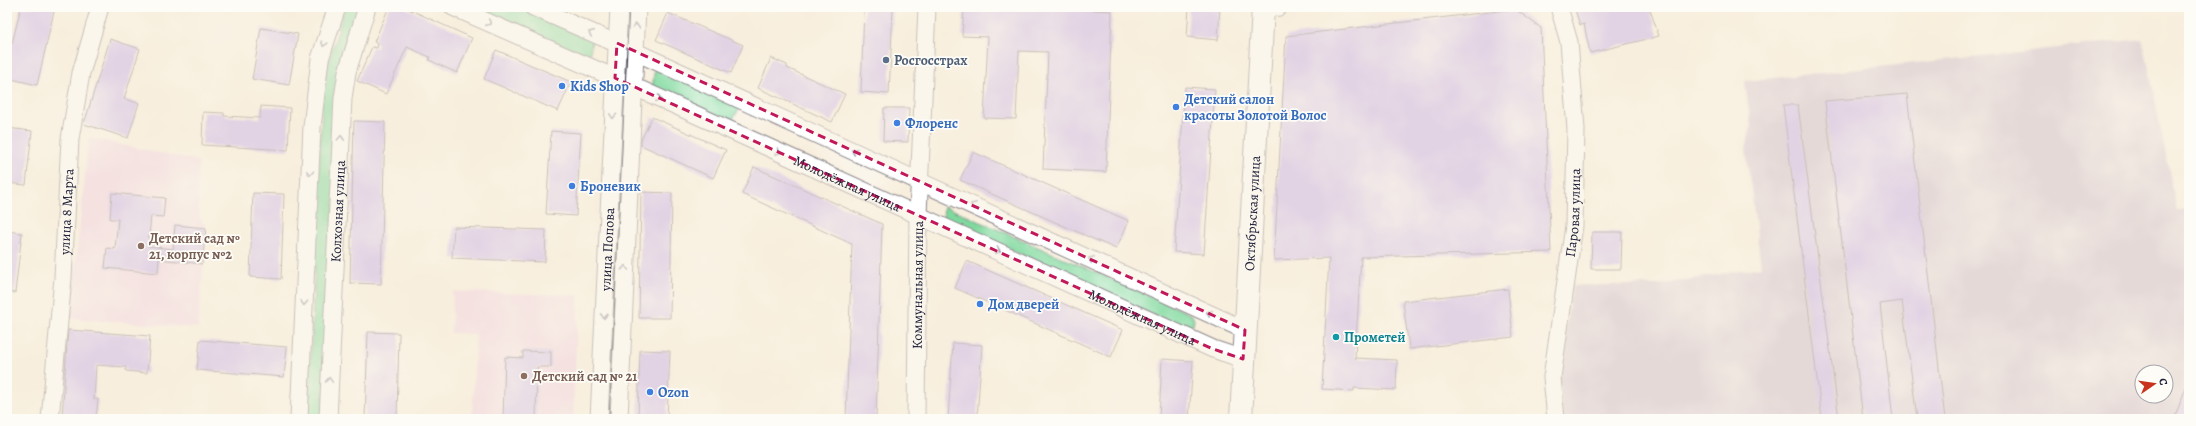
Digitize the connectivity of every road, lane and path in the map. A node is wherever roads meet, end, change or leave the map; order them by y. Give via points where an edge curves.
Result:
1 (100, 7) edge
2 (337, 7) edge
3 (367, 7) edge
4 (453, 7) edge
5 (533, 7) edge
6 (619, 7) edge
7 (637, 7) edge
8 (927, 7) edge
9 (1559, 7) edge
10 (1268, 8) edge
11 (617, 43) junction
12 (635, 51) junction
13 (615, 78) junction
14 (633, 86) junction
15 (920, 181) junction
16 (918, 215) junction
17 (1245, 330) junction
18 (1243, 359) junction
19 (50, 419) edge
20 (299, 419) edge
21 (328, 419) edge
22 (599, 419) edge
23 (619, 419) edge
24 (916, 419) edge
25 (1241, 419) edge
26 (1556, 419) edge

1 - 19 street, улица 8 Марта via 81,73 70,139 63,278
2 -> 20 street, Колхозная улица via 320,59 312,127
21 -> 3 street, Колхозная улица via 343,98 347,72
4 -> 13 street, Молодёжная улица
11 -> 5 street
6 - 11 street, улица Попова
12 -> 7 street, улица Попова
8 - 15 street, Коммунальная улица
9 - 26 street, Паровая улица via 1569,42 1576,128 1574,226 1552,377
10 - 17 main road, Октябрьская улица
11 - 12 street
11 - 13 street, улица Попова
12 - 14 street, улица Попова
15 -> 12 street
13 - 14 street, Молодёжная улица
13 -> 22 street, улица Попова
14 -> 16 street, Молодёжная улица
23 -> 14 street, улица Попова
15 - 16 street, Коммунальная улица
17 -> 15 street
16 -> 18 street, Молодёжная улица via 1213,349
16 - 24 street, Коммунальная улица
17 - 18 main road, Октябрьская улица
18 - 25 main road, Октябрьская улица

